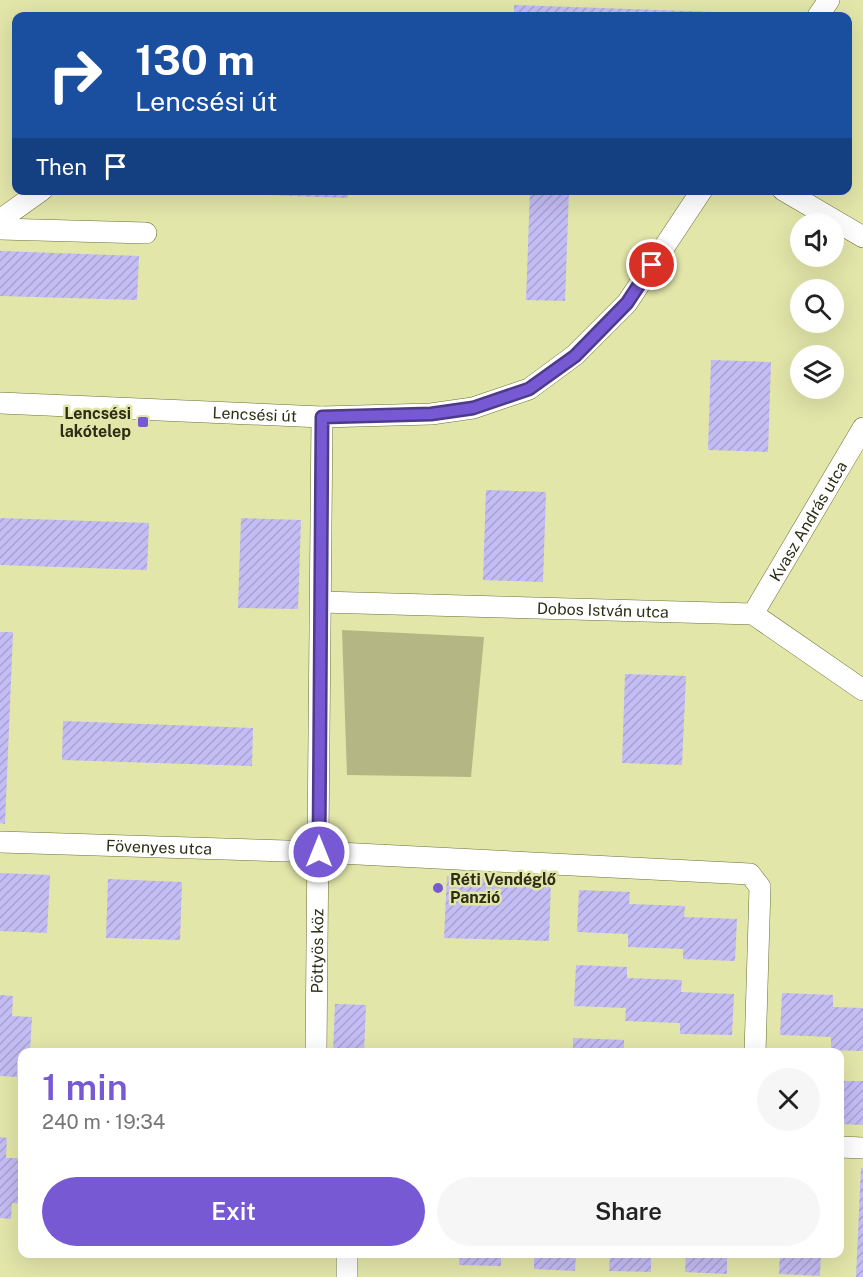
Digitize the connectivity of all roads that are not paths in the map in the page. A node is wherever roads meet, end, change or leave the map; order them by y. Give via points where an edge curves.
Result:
1 (35, 195) edge
2 (699, 195) edge
3 (792, 195) edge
4 (0, 220) edge
5 (0, 229) edge
6 (146, 233) dead end
7 (863, 237) edge
8 (0, 403) edge
9 (322, 417) junction
10 (863, 428) edge
11 (321, 602) junction
12 (753, 614) junction
13 (863, 690) edge
14 (0, 842) edge
15 (319, 852) junction
16 (316, 1048) edge
17 (755, 1048) edge
18 (844, 1147) edge
19 (863, 1148) edge
20 (347, 1258) edge
21 (347, 1277) edge

1 - 4 street
2 - 9 street, Lencsési út via 627,303 575,356 529,389 473,408 431,414
3 - 7 street
5 - 6 street
8 - 9 street, Lencsési út
9 - 11 street, Pöttyös köz
10 - 12 street, Kvasz András utca
11 - 12 street, Dobos István utca
11 - 15 street, Pöttyös köz
12 - 13 street
14 - 15 street, Fövenyes utca
15 - 16 street, Pöttyös köz
15 - 17 street, Fövenyes utca via 750,873 760,887
18 - 19 street
20 - 21 street

